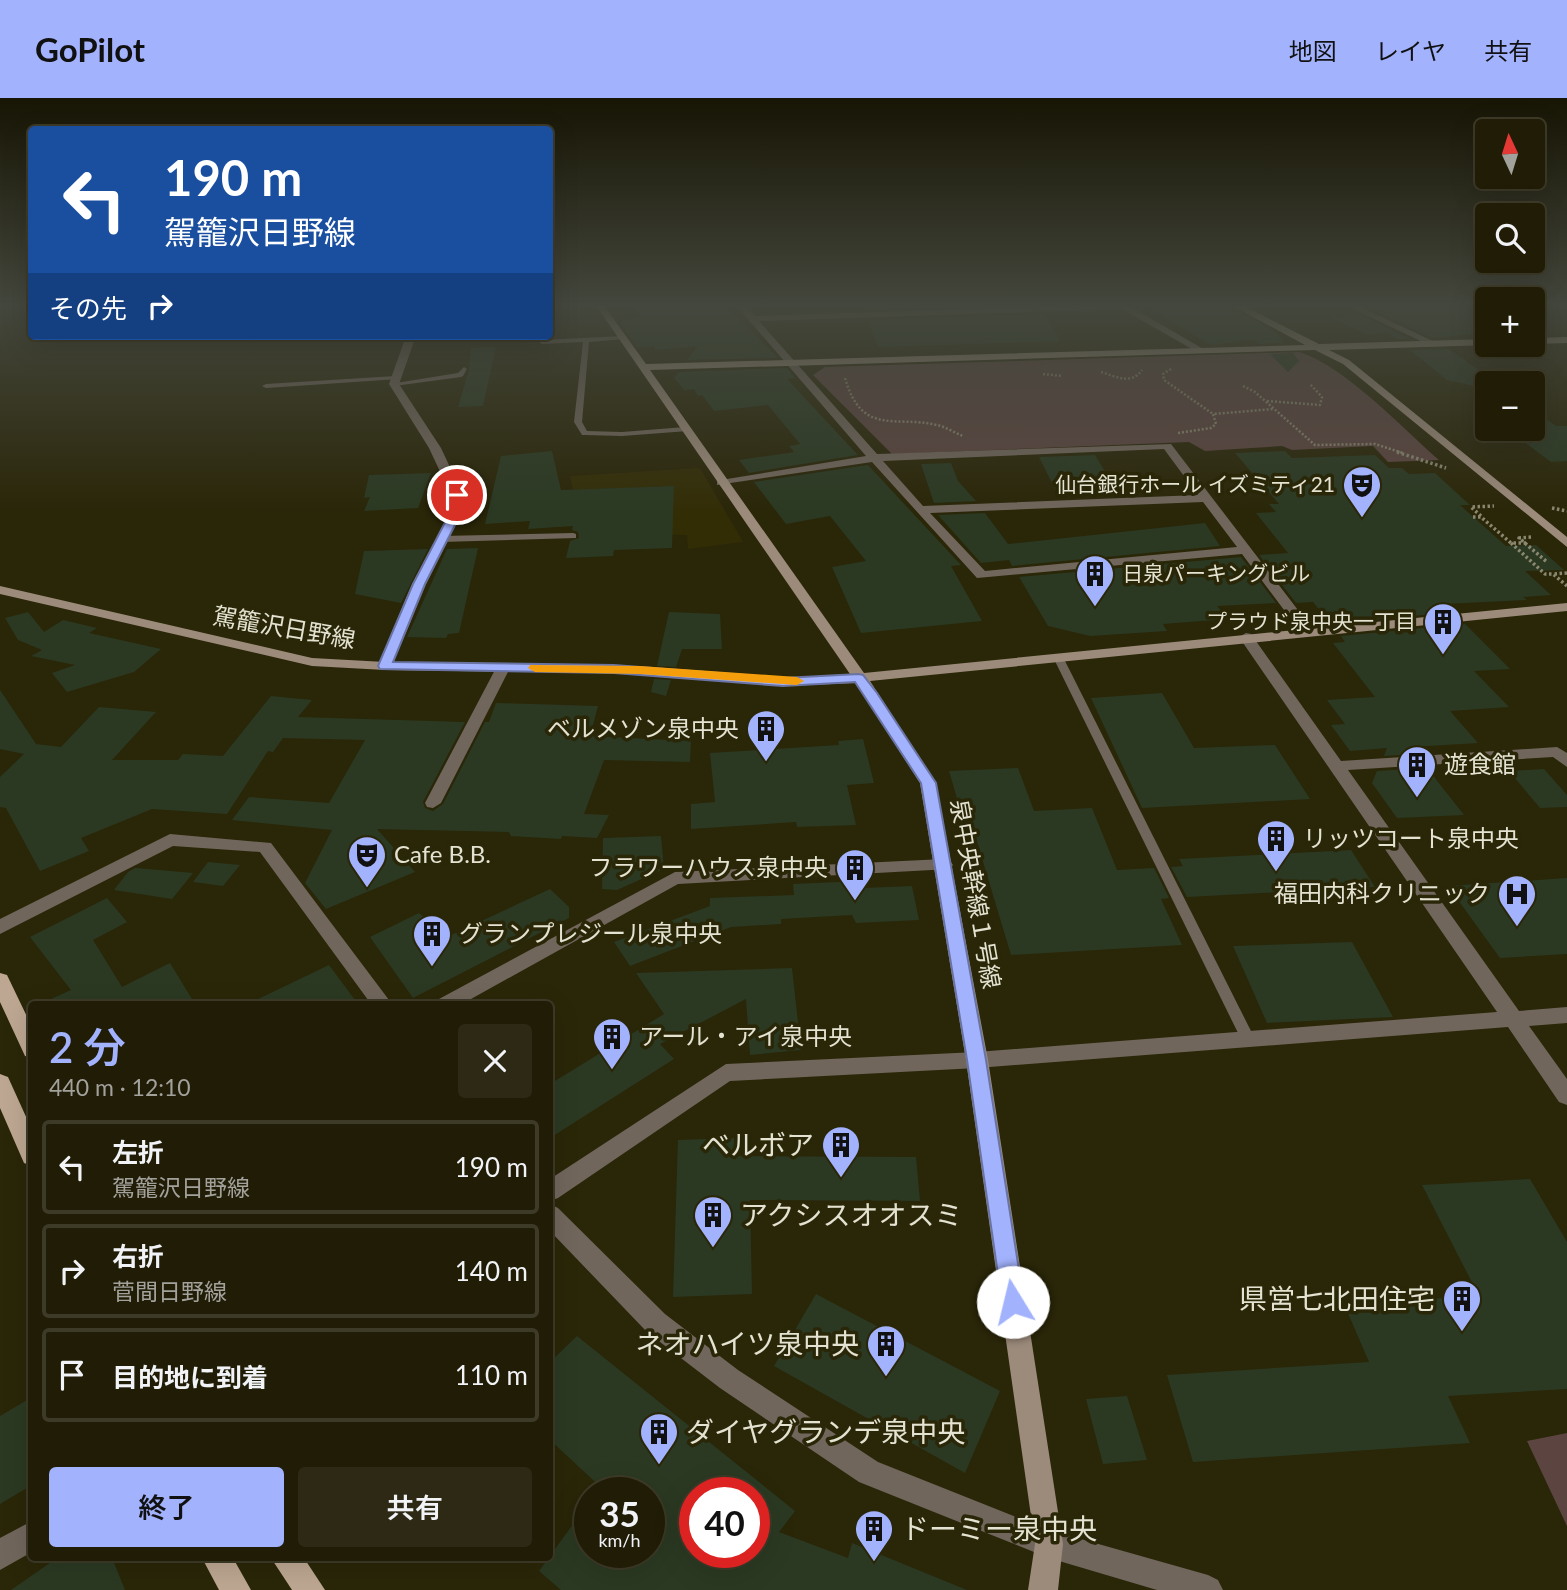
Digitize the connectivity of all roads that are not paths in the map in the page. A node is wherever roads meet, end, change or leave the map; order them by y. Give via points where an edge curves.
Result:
1 (398, 374) edge
2 (462, 374) edge
3 (583, 374) edge
4 (648, 374) edge
5 (800, 374) edge
6 (1361, 374) edge
7 (395, 381) junction
8 (266, 386) dead end
9 (685, 429) junction
10 (874, 458) junction
11 (722, 483) junction
12 (1206, 498) junction
13 (920, 510) junction
14 (573, 536) dead end
15 (442, 539) junction
16 (1567, 543) edge
17 (1246, 550) junction
18 (0, 590) edge
19 (1567, 607) edge
20 (1307, 631) junction
21 (1246, 637) junction
22 (1058, 657) junction
23 (385, 666) junction
24 (503, 668) junction
25 (859, 678) junction
26 (1564, 755) edge
27 (1337, 766) junction
28 (433, 803) dead end
29 (944, 864) junction
30 (0, 927) edge
31 (0, 980) edge
32 (380, 1001) edge
33 (451, 1001) edge
34 (1567, 1015) edge
35 (1515, 1019) junction
36 (1248, 1039) junction
37 (28, 1041) edge
38 (976, 1060) junction
39 (0, 1083) edge
40 (1567, 1096) edge
41 (28, 1147) edge
42 (553, 1189) edge
43 (553, 1218) edge
44 (28, 1538) edge
45 (1049, 1544) junction
46 (0, 1555) edge
47 (219, 1561) edge
48 (288, 1561) edge
49 (236, 1590) edge
50 (310, 1590) edge
51 (1042, 1590) edge
52 (1208, 1590) edge

1 - 7 street
2 - 7 lane via 449,379
3 - 9 lane via 579,422 585,433
4 - 9 street, 泉中央幹線１号線
5 - 10 street
6 - 16 street
7 - 8 lane
7 - 15 street via 457,495 456,513
9 - 11 street, 泉中央幹線１号線
10 - 11 street
10 - 12 street via 1167,446
10 - 13 street
11 - 25 street, 泉中央幹線１号線
12 - 13 street
12 - 17 street
13 - 17 street via 982,575
14 - 15 lane
15 - 23 street
17 - 20 street
18 - 23 street, 駕籠沢日野線 via 312,662
19 - 20 street, 駕籠沢日野線
20 - 21 street, 駕籠沢日野線
21 - 22 street, 駕籠沢日野線
21 - 27 street
22 - 25 street, 駕籠沢日野線
22 - 36 lane
23 - 24 street, 駕籠沢日野線
24 - 25 street, 駕籠沢日野線 via 627,670 783,682
24 - 28 street
25 - 29 street, 泉中央幹線１号線 via 929,783
26 - 27 street
27 - 35 street
29 - 33 street via 675,878
29 - 38 street, 泉中央幹線１号線
30 - 32 street via 170,840 265,847
31 - 37 main road
34 - 35 street
35 - 36 street
35 - 40 street
36 - 38 street
38 - 42 street via 726,1073
38 - 45 street, 泉中央幹線１号線
39 - 41 main road
43 - 45 street via 656,1323 729,1379 869,1472
44 - 46 street
45 - 51 street, 泉中央幹線１号線
45 - 52 street
47 - 49 main road
48 - 50 main road

